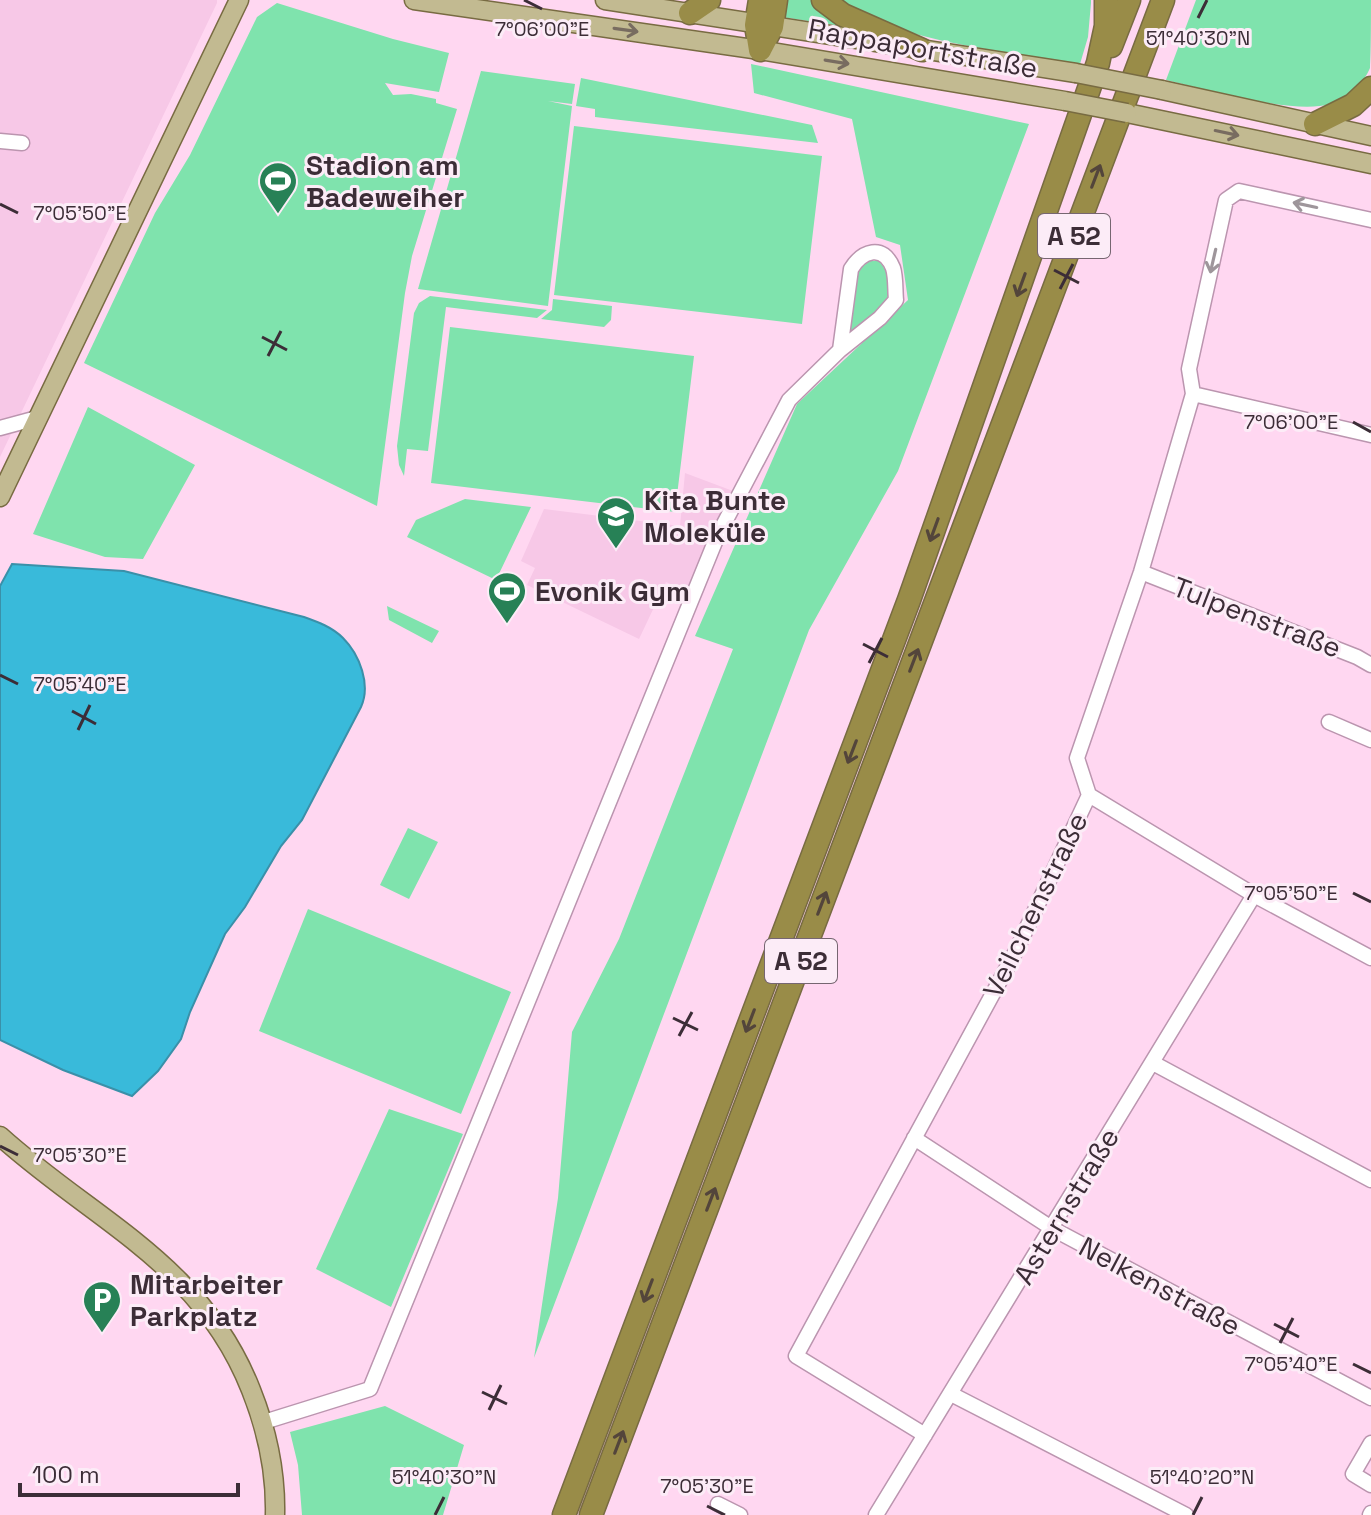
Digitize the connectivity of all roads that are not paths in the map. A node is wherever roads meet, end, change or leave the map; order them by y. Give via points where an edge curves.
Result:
1 (239, 0) edge
2 (414, 0) edge
3 (605, 0) edge
4 (760, 0) edge
5 (776, 0) edge
6 (823, 0) edge
7 (1106, 0) edge
8 (1129, 0) edge
9 (1163, 0) edge
10 (1179, 0) edge
11 (700, 7) edge
12 (764, 26) junction
13 (760, 50) junction
14 (922, 50) junction
15 (1138, 66) junction
16 (1371, 88) edge
17 (1315, 124) junction
18 (1371, 136) edge
19 (0, 141) edge
20 (22, 143) dead end
21 (1066, 159) junction
22 (1371, 164) edge
23 (1371, 220) edge
24 (840, 350) junction
25 (1193, 394) junction
26 (29, 421) junction
27 (0, 428) edge
28 (1371, 435) edge
29 (0, 436) edge
30 (7, 467) edge
31 (0, 497) edge
32 (1141, 572) junction
33 (1371, 665) edge
34 (1329, 722) dead end
35 (1371, 740) edge
36 (1089, 795) junction
37 (1254, 895) junction
38 (1371, 958) edge
39 (1153, 1063) junction
40 (0, 1136) edge
41 (914, 1138) junction
42 (1371, 1180) edge
43 (1053, 1229) junction
44 (951, 1394) junction
45 (1371, 1398) edge
46 (264, 1422) junction
47 (925, 1435) junction
48 (1371, 1443) edge
49 (1371, 1485) edge
50 (718, 1504) dead end
51 (275, 1515) edge
52 (564, 1515) edge
53 (591, 1515) edge
54 (740, 1515) edge
55 (876, 1515) edge
56 (1186, 1515) edge

1 - 26 main road
2 -> 13 main road, Rappaportstraße
3 - 11 main road, Rappaportstraße
4 - 12 highway
5 - 12 highway
6 - 14 highway via 843,15
7 - 21 highway via 1098,63
8 - 21 highway, A 52
9 - 15 highway, A 52
10 - 15 highway
11 - 12 main road, Rappaportstraße
12 - 13 highway
12 - 14 main road, Rappaportstraße
13 -> 22 main road, Rappaportstraße, bridge via 1065,101
14 - 17 main road, Rappaportstraße, bridge via 1076,73
53 -> 15 highway, A 52
16 - 17 highway via 1353,105
17 - 18 main road, Rappaportstraße
19 - 20 street
21 -> 52 highway, A 52 via 909,600
23 -> 25 street, Veilchenstraße via 1239,191 1226,200 1189,369
24 - 24 street via 851,269 866,252 876,251 894,270 896,300
24 - 46 street via 789,400 717,537 370,1389
25 - 28 street
25 - 32 street, Veilchenstraße
26 - 27 street
26 - 29 street
26 - 30 main road
30 - 31 main road
32 - 33 street, Tulpenstraße
32 - 36 street, Veilchenstraße via 1077,758
34 - 35 street
36 - 37 street
36 - 41 street, Veilchenstraße via 1016,951
37 - 38 street
37 - 39 street, Asternstraße
39 - 42 street
39 - 43 street, Asternstraße
40 - 46 main road via 186,1286 225,1336
41 - 43 street, Nelkenstraße
41 - 47 street, Veilchenstraße via 796,1356
43 - 44 street, Asternstraße
43 - 45 street, Nelkenstraße
44 - 47 street, Asternstraße
44 - 56 street
46 - 51 main road
47 - 55 street, Asternstraße
48 - 49 street via 1353,1474
50 - 54 street

